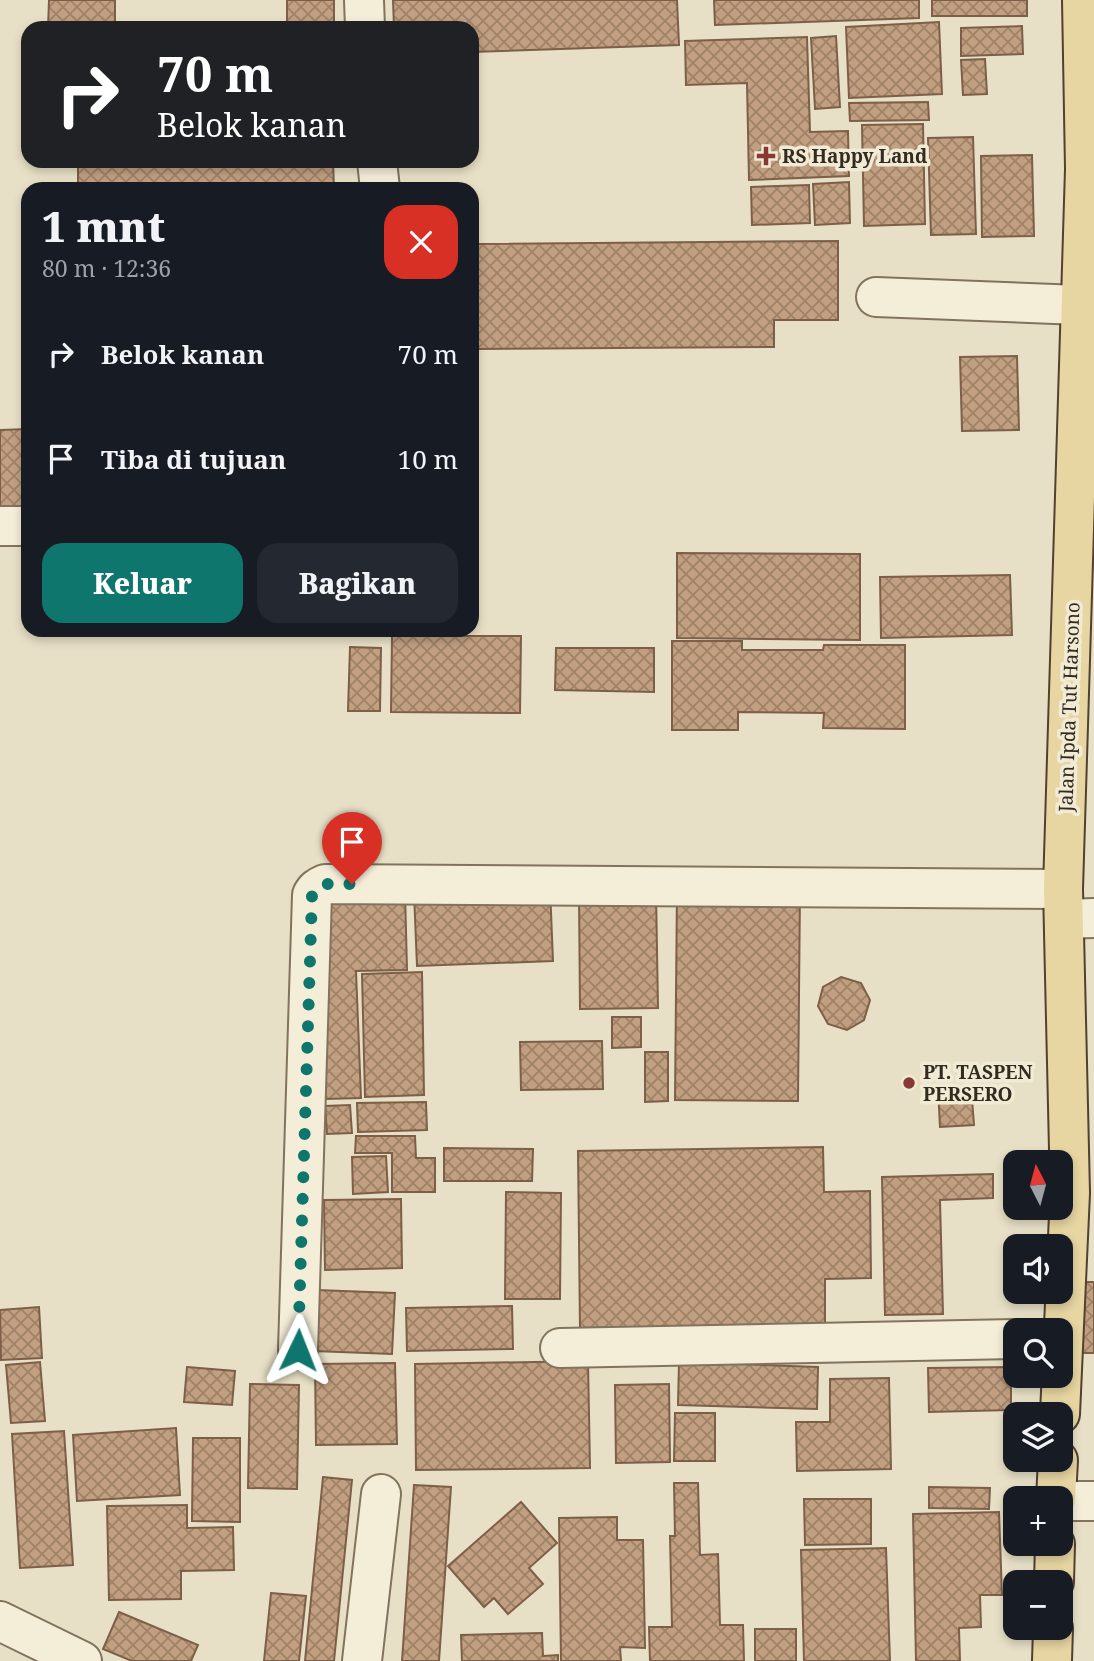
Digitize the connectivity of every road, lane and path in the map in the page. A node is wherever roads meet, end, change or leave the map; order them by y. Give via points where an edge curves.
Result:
1 (364, 0) edge
2 (1082, 0) edge
3 (365, 21) edge
4 (1089, 169) edge
5 (1085, 280) edge
6 (876, 297) dead end
7 (0, 526) edge
8 (21, 526) edge
9 (1074, 909) edge
10 (1064, 1318) edge
11 (1003, 1339) edge
12 (560, 1348) dead end
13 (298, 1350) dead end
14 (381, 1494) dead end
15 (1073, 1501) edge
16 (1094, 1502) edge
17 (0, 1621) edge
18 (1053, 1640) edge
19 (82, 1661) edge
20 (362, 1661) edge
21 (1052, 1661) edge

1 - 3 street
2 - 4 main road, Jalan Ipda Tut Harsono
4 - 5 main road, Jalan Ipda Tut Harsono
5 - 6 street
5 - 9 main road, Jalan Ipda Tut Harsono
7 - 8 street
9 - 10 main road, Jalan Ipda Tut Harsono
9 - 13 street via 325,884 315,889
11 - 12 street
14 - 20 street
15 - 16 street
17 - 19 street
18 - 21 main road

